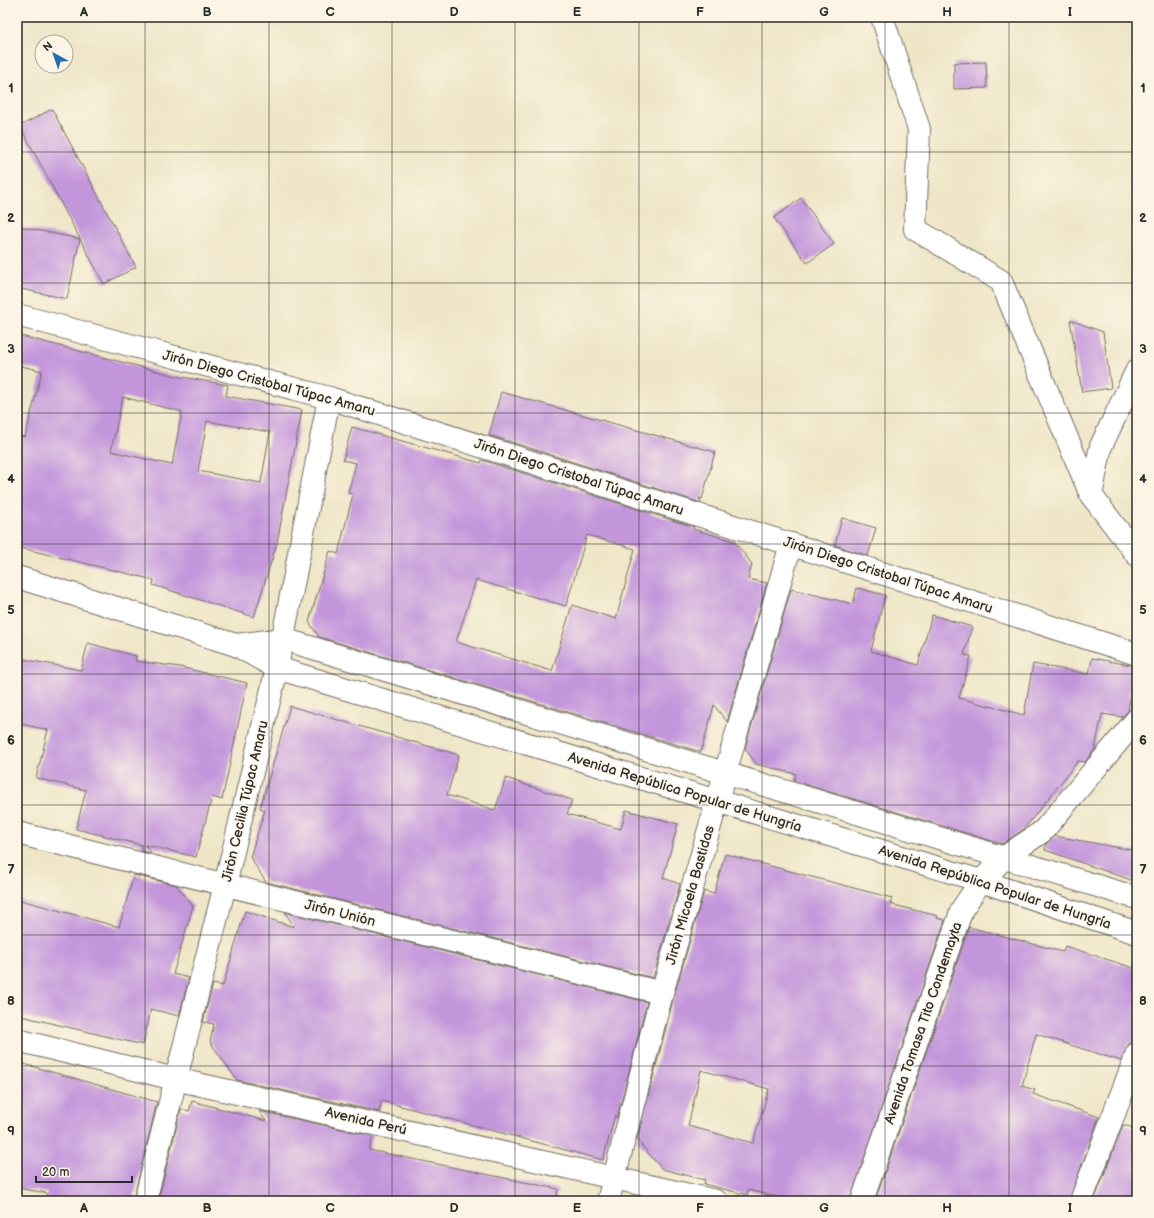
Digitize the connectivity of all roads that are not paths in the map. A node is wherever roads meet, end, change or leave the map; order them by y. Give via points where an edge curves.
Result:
1 (882, 17) edge
2 (17, 315) edge
3 (1137, 370) edge
4 (329, 398) junction
5 (1092, 495) junction
6 (790, 544) junction
7 (1137, 555) edge
8 (17, 577) edge
9 (283, 639) junction
10 (236, 645) junction
11 (1137, 654) edge
12 (277, 668) junction
13 (1137, 719) edge
14 (724, 772) junction
15 (716, 801) junction
16 (17, 833) edge
17 (1005, 857) junction
18 (981, 881) junction
19 (225, 885) junction
20 (1137, 898) edge
21 (1137, 933) edge
22 (662, 993) junction
23 (17, 1040) edge
24 (1137, 1053) edge
25 (175, 1079) junction
26 (613, 1177) junction
27 (145, 1201) edge
28 (608, 1201) edge
29 (716, 1201) edge
30 (862, 1201) edge
31 (1081, 1201) edge

1 - 5 street via 919,129 915,229 1001,281
2 - 4 street, Jirón Diego Cristobal Túpac Amaru
3 - 5 street via 1101,446
4 - 6 street, Jirón Diego Cristobal Túpac Amaru
4 - 9 street, Jirón Cecilia Túpac Amaru
5 - 7 street
6 - 11 street, Jirón Diego Cristobal Túpac Amaru
6 - 14 street, Jirón Micaela Bastidas
8 - 10 street, Avenida República Popular de Hungría
9 - 10 street, Avenida República Popular de Hungría
9 - 12 street, Jirón Cecilia Túpac Amaru
9 - 14 street, Avenida República Popular de Hungría
10 - 12 street, Avenida República Popular de Hungría
12 - 15 street, Avenida República Popular de Hungría
12 - 19 street, Jirón Cecilia Túpac Amaru
13 - 17 street, Avenida Tomasa Tito Condemayta via 1043,831
14 - 15 street, Jirón Micaela Bastidas
14 - 17 street, Avenida República Popular de Hungría
15 - 18 street, Avenida República Popular de Hungría
15 - 22 street, Jirón Micaela Bastidas
16 - 19 street, Jirón Unión
17 - 18 street, Avenida Tomasa Tito Condemayta
17 - 20 street, Avenida República Popular de Hungría
18 - 21 street, Avenida República Popular de Hungría
18 - 30 street, Avenida Tomasa Tito Condemayta via 962,909
19 - 22 street, Jirón Unión
19 - 25 street, Jirón Cecilia Túpac Amaru
22 - 26 street, Jirón Micaela Bastidas
23 - 25 street, Avenida Perú
24 - 31 street
25 - 26 street, Avenida Perú
25 - 27 street, Jirón Cecilia Túpac Amaru
26 - 28 street, Jirón Micaela Bastidas
26 - 29 street, Avenida Perú

